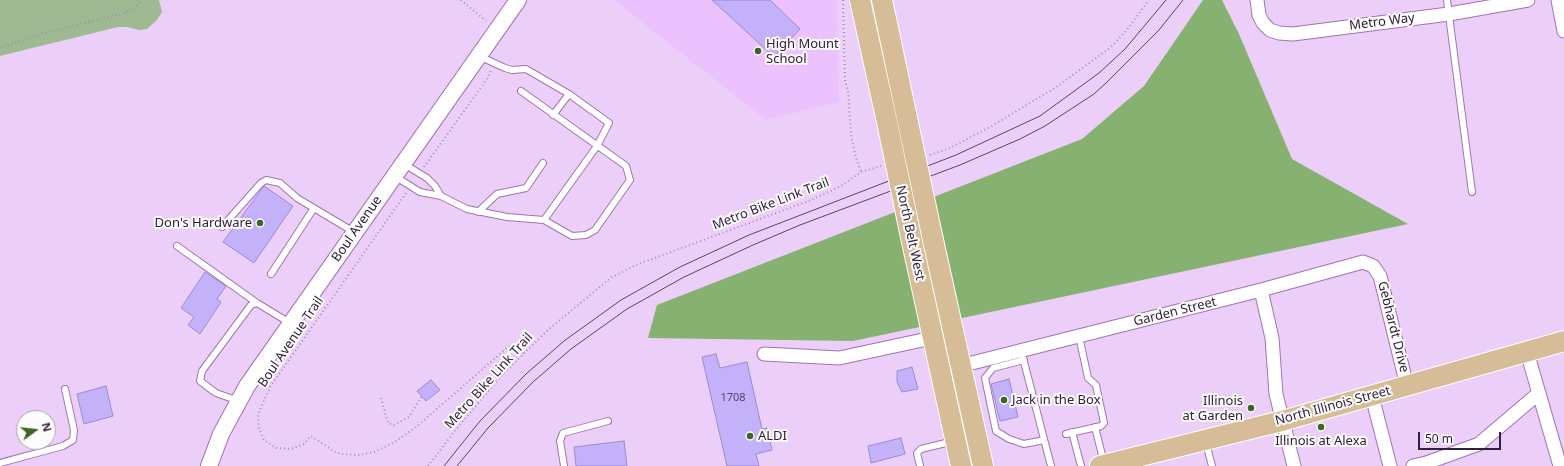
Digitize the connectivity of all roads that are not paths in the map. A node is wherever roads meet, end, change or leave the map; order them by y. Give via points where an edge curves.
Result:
1 (518, 0) edge
2 (860, 0) edge
3 (882, 0) edge
4 (1257, 0) edge
5 (1447, 0) edge
6 (1528, 0) edge
7 (1558, 0) edge
8 (1449, 14) junction
9 (1564, 31) edge
10 (478, 55) junction
11 (521, 91) dead end
12 (569, 94) junction
13 (553, 115) junction
14 (597, 146) junction
15 (543, 162) dead end
16 (398, 169) junction
17 (1472, 192) dead end
18 (442, 196) junction
19 (314, 208) junction
20 (478, 212) junction
21 (544, 220) junction
22 (222, 227) dead end
23 (354, 232) junction
24 (177, 246) dead end
25 (271, 274) dead end
26 (1261, 290) junction
27 (257, 303) junction
28 (290, 324) junction
29 (1079, 336) junction
30 (932, 338) junction
31 (1564, 341) edge
32 (1527, 352) junction
33 (764, 354) dead end
34 (1023, 355) junction
35 (960, 366) junction
36 (1408, 386) junction
37 (65, 389) dead end
38 (1540, 393) junction
39 (1372, 396) junction
40 (239, 401) junction
41 (1282, 420) junction
42 (608, 421) dead end
43 (1095, 427) junction
44 (955, 440) junction
45 (1044, 440) junction
46 (1205, 440) junction
47 (0, 463) edge
48 (209, 466) edge
49 (564, 466) edge
50 (920, 466) edge
51 (961, 466) edge
52 (983, 466) edge
53 (1051, 466) edge
54 (1080, 466) edge
55 (1102, 466) edge
56 (1212, 466) edge
57 (1294, 466) edge
58 (1392, 466) edge
59 (1413, 466) edge
60 (1560, 466) edge

1 - 10 street, Boul Avenue
2 - 30 main road, North Belt West, bridge
3 - 35 main road, North Belt West, bridge
4 - 8 street, Metro Way via 1263,23 1270,30 1279,33 1293,34
5 - 8 lane
6 - 8 street, Metro Way
7 - 9 street
8 - 17 lane
10 - 12 lane via 512,70 526,69
10 - 16 street, Boul Avenue
11 - 13 lane
12 - 13 lane
12 - 14 lane via 609,123
13 - 14 lane
14 - 21 lane
14 - 21 lane via 626,166 630,180 595,230 586,235 572,236
15 - 20 lane via 526,188 497,194
16 - 18 lane via 420,173
16 - 18 lane via 411,186 420,192
16 - 23 street, Boul Avenue
18 - 20 lane
19 - 22 lane via 280,183 266,180
19 - 23 lane
19 - 25 lane
20 - 21 lane
23 - 28 street, Boul Avenue
24 - 27 lane
26 - 29 street, Garden Street
26 - 36 street, Gebhardt Drive via 1363,262 1373,266 1380,276
26 - 41 street via 1272,338 1276,394
27 - 28 lane
27 - 40 lane via 251,305 242,315 202,371 200,381 216,393
28 - 40 street, Boul Avenue
29 - 34 street, Garden Street
29 - 43 lane via 1088,378 1096,385 1104,423
30 - 33 street via 839,358
30 - 44 main road, North Belt West
31 - 32 main road, North Illinois Street
32 - 36 main road, North Illinois Street
32 - 38 street
34 - 35 street, Garden Street
34 - 45 lane
34 - 45 lane via 992,368 985,378 996,431 1024,444
35 - 52 main road, North Belt West
36 - 39 main road, North Illinois Street
37 - 47 lane via 74,430 73,440 63,446
38 - 59 street via 1479,444
38 - 60 street
39 - 41 main road, North Illinois Street
39 - 58 street
40 - 48 street, Boul Avenue via 221,434
41 - 46 main road, North Illinois Street
41 - 57 street
42 - 49 lane via 563,432 560,441
43 - 54 lane via 1069,433
43 - 55 lane
44 - 50 lane via 921,449 917,453
44 - 51 main road, North Belt West
45 - 53 lane
46 - 55 main road, North Illinois Street
46 - 56 lane

